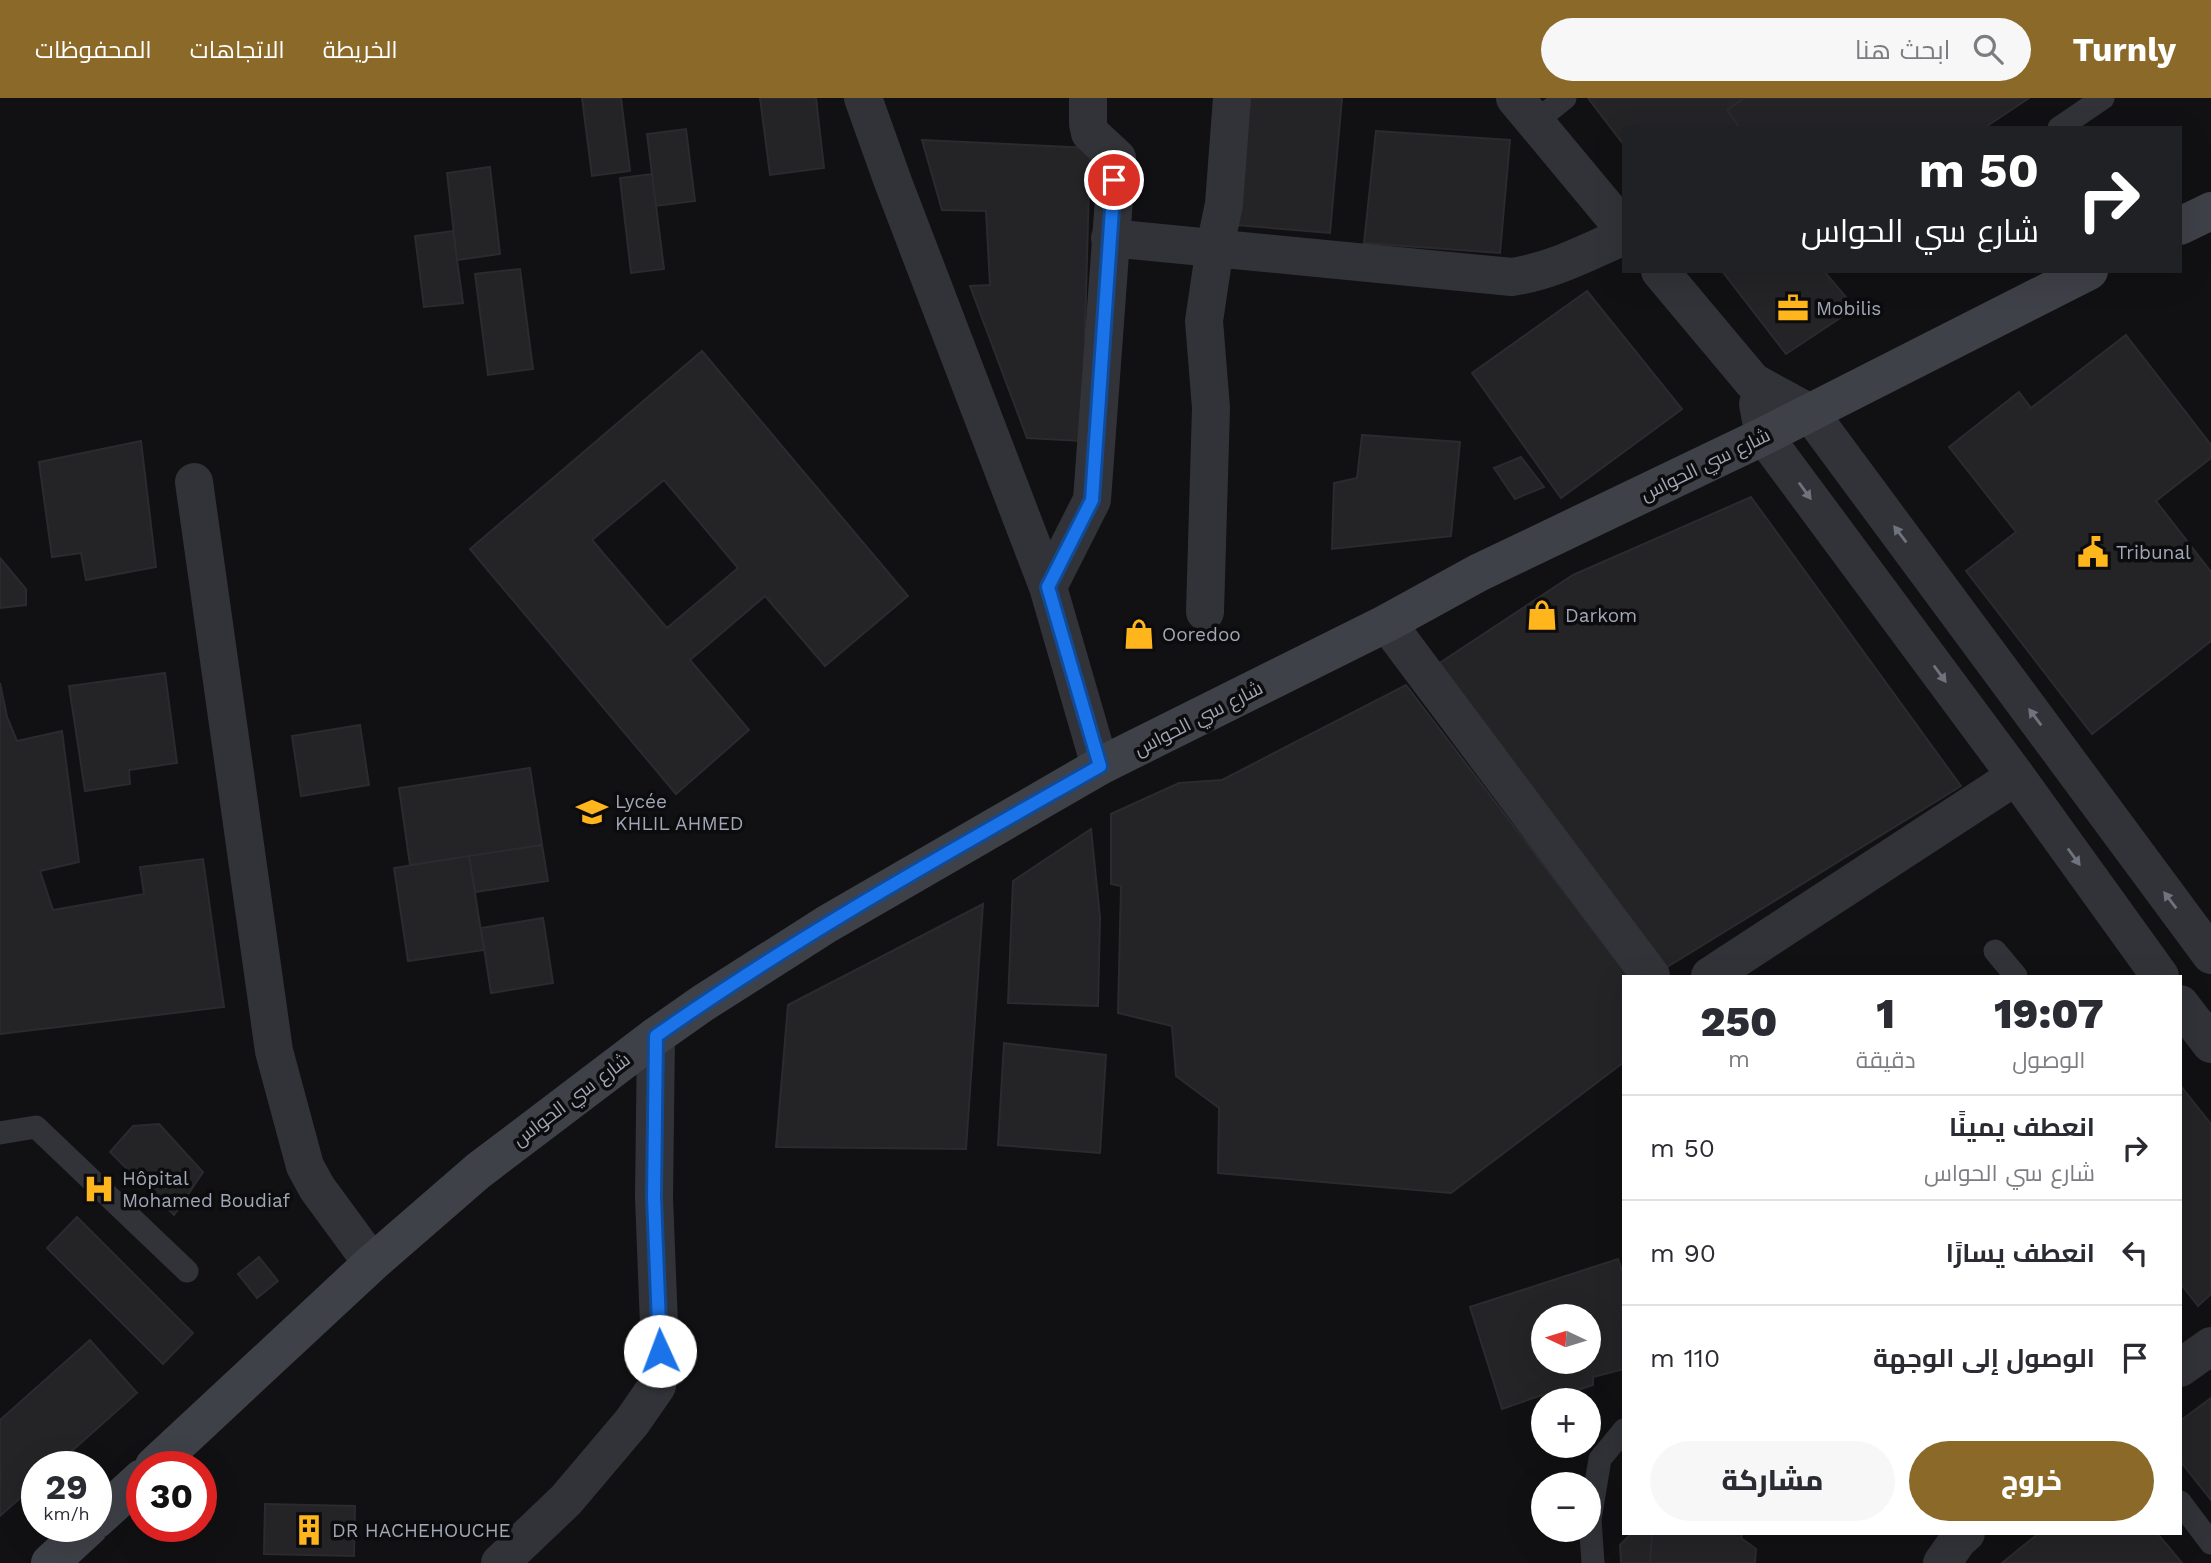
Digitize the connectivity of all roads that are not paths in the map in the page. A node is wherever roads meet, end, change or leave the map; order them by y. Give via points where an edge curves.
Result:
1 (863, 98) edge
2 (1088, 98) edge
3 (1232, 98) edge
4 (1565, 98) edge
5 (2103, 98) edge
6 (1525, 110) edge
7 (2062, 126) edge
8 (2211, 211) edge
9 (2182, 225) edge
10 (1622, 227) edge
11 (1622, 237) edge
12 (1110, 238) junction
13 (1215, 247) junction
14 (1662, 273) edge
15 (2085, 273) edge
16 (1753, 382) junction
17 (1810, 413) junction
18 (1764, 436) junction
19 (194, 482) dead end
20 (1048, 587) junction
21 (1205, 612) dead end
22 (1387, 623) junction
23 (1100, 766) junction
24 (2016, 776) junction
25 (1995, 951) dead end
26 (2211, 955) edge
27 (1650, 975) edge
28 (1712, 975) edge
29 (2015, 975) edge
30 (2159, 975) edge
31 (2182, 1007) edge
32 (656, 1036) junction
33 (2211, 1044) edge
34 (0, 1133) edge
35 (372, 1263) junction
36 (187, 1271) dead end
37 (2211, 1346) edge
38 (2182, 1367) edge
39 (1622, 1432) edge
40 (170, 1451) edge
41 (126, 1493) edge
42 (112, 1505) edge
43 (2182, 1505) edge
44 (1964, 1535) edge
45 (73, 1542) edge
46 (2211, 1544) edge
47 (50, 1563) edge
48 (500, 1563) edge
49 (1593, 1563) edge
50 (1942, 1563) edge

1 - 20 street
2 - 12 street via 1090,133 1117,158
3 - 13 street via 1224,204
4 - 6 lane
5 - 7 lane
6 - 10 street
8 - 9 street
11 - 13 street via 1533,274 1512,277
12 - 13 street
12 - 20 street via 1092,500
13 - 21 street via 1204,321 1211,408
14 - 16 street
15 - 17 street, شارع سي الحواس
16 - 17 street
16 - 18 street
17 - 18 street, شارع سي الحواس
26 -> 17 street
18 - 22 street, شارع سي الحواس via 1478,573
18 -> 24 street
19 - 35 street via 274,1051 305,1166
20 - 23 street
22 - 23 street, شارع سي الحواس
22 - 27 street
23 - 32 street, شارع سي الحواس via 827,924
24 - 28 street
24 -> 30 street
25 - 29 lane
31 - 33 street
32 - 35 street, شارع سي الحواس via 478,1171
32 - 48 street via 657,1386 566,1500
34 - 36 lane via 36,1127
35 - 40 street, شارع سي الحواس
37 - 38 street
39 - 49 lane via 1600,1459 1590,1519
41 - 42 street
43 - 46 lane
44 - 50 street
45 - 47 street

